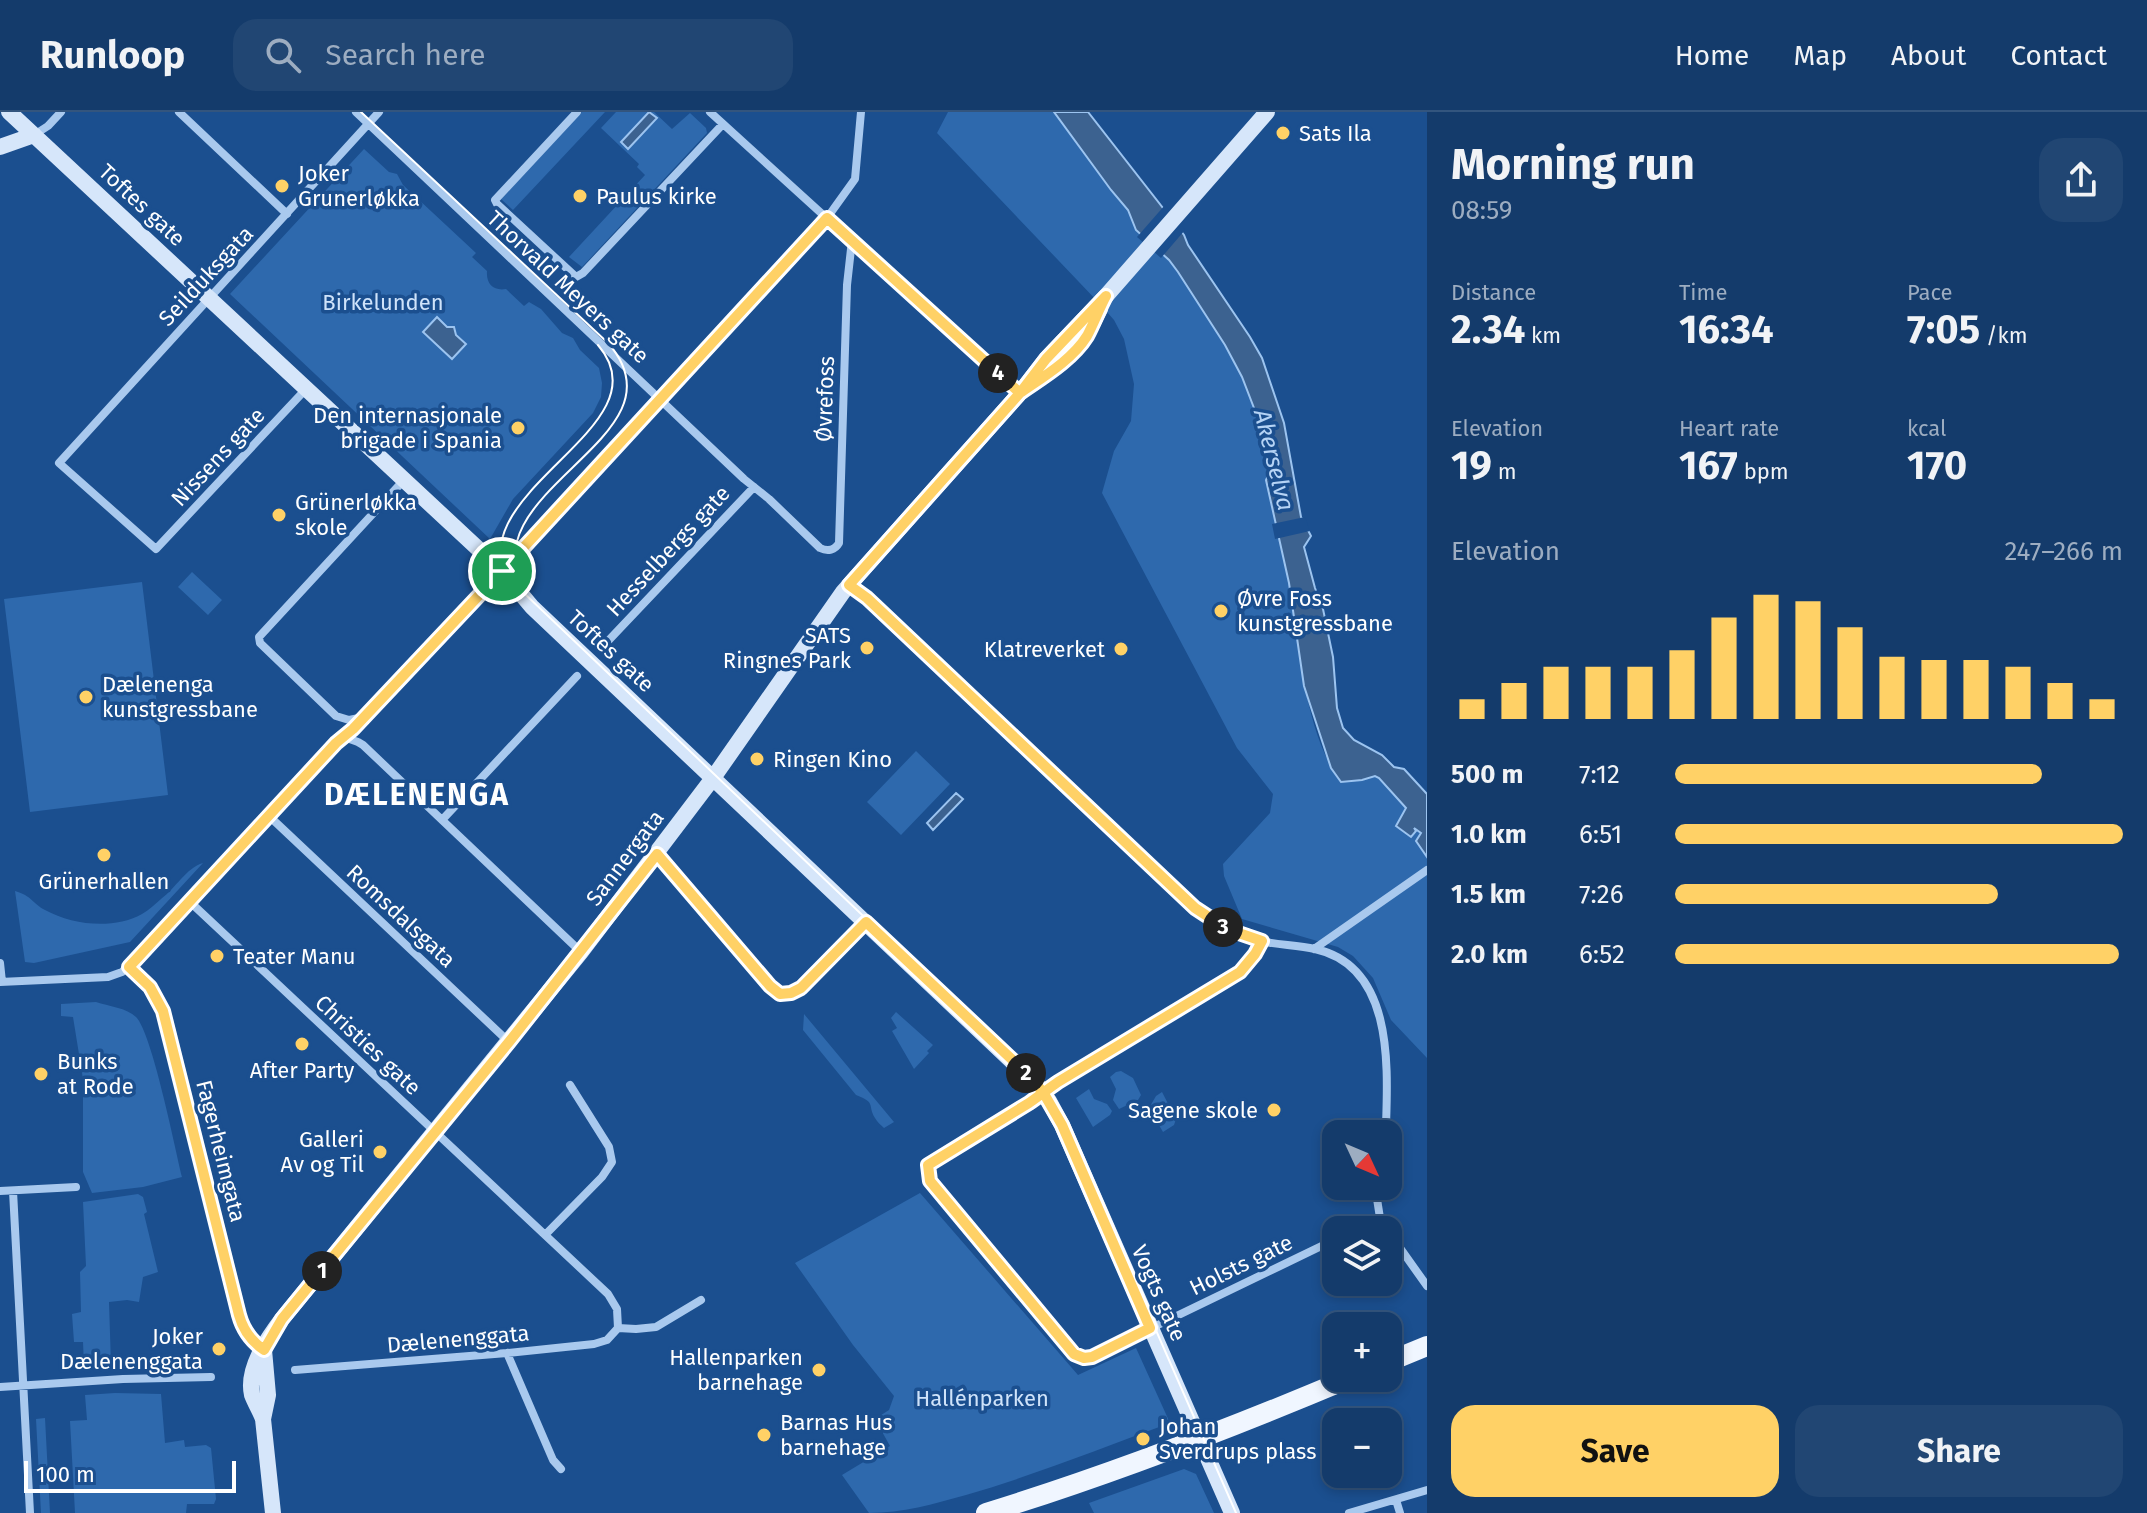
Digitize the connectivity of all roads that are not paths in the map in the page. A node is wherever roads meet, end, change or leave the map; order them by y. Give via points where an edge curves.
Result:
1 (9, 112) edge
2 (61, 112) edge
3 (179, 112) edge
4 (356, 112) edge
5 (379, 112) edge
6 (577, 112) edge
7 (710, 112) edge
8 (861, 112) edge
9 (1267, 112) edge
10 (369, 124) junction
11 (723, 124) junction
12 (34, 135) junction
13 (0, 147) edge
14 (287, 214) junction
15 (827, 218) junction
16 (852, 240) junction
17 (210, 298) junction
18 (306, 389) junction
19 (1020, 393) junction
20 (660, 399) junction
21 (404, 480) junction
22 (754, 487) junction
23 (156, 549) joint
24 (827, 550) joint
25 (502, 571) junction
26 (849, 585) junction
27 (608, 641) dead end
28 (577, 676) dead end
29 (365, 716) junction
30 (344, 737) junction
31 (713, 778) junction
32 (269, 816) junction
33 (442, 820) junction
34 (657, 854) junction
35 (1427, 870) edge
36 (189, 901) junction
37 (866, 922) junction
38 (1262, 941) junction
39 (1314, 949) junction
40 (581, 952) junction
41 (0, 963) edge
42 (129, 967) junction
43 (1, 982) edge
44 (509, 1042) junction
45 (570, 1085) dead end
46 (1043, 1092) junction
47 (1385, 1120) edge
48 (435, 1133) junction
49 (76, 1187) dead end
50 (0, 1191) edge
51 (13, 1191) junction
52 (546, 1234) junction
53 (1322, 1246) edge
54 (1402, 1250) edge
55 (1427, 1286) edge
56 (701, 1300) dead end
57 (618, 1328) junction
58 (1150, 1328) junction
59 (1427, 1346) edge
60 (264, 1350) junction
61 (507, 1353) junction
62 (1402, 1356) edge
63 (295, 1370) dead end
64 (211, 1377) dead end
65 (24, 1385) junction
66 (0, 1387) edge
67 (1322, 1389) edge
68 (1199, 1439) junction
69 (561, 1469) dead end
70 (1427, 1490) edge
71 (1396, 1500) junction
72 (30, 1513) edge
73 (273, 1513) edge
74 (986, 1513) edge
75 (1232, 1513) edge
76 (1349, 1513) edge
77 (1400, 1513) edge

1 - 12 main road, Toftes gate
2 - 12 street
3 - 14 street
4 - 10 street, Thorvald Meyers gate
5 - 10 street, Seilduksgata
6 - 11 street via 495,200 576,277
7 - 11 street
8 - 15 street via 855,179
9 - 19 main road, Sannergata
10 - 14 street, Seilduksgata
10 - 20 street, Thorvald Meyers gate
11 - 15 street
12 - 13 main road
12 - 17 main road, Toftes gate
14 - 17 street, Seilduksgata
15 - 16 street
15 - 20 street
16 - 19 street
16 - 24 street, Øvrefoss via 839,543
17 - 18 main road, Toftes gate
17 - 23 street, Seilduksgata via 59,463
18 - 21 main road, Toftes gate
18 - 23 street, Nissens gate
19 - 26 main road, Sannergata
20 - 22 street, Thorvald Meyers gate
20 - 25 street
21 - 25 main road, Toftes gate
21 - 29 street via 259,637 336,716
22 - 24 street, Thorvald Meyers gate
22 - 27 street, Hesselbergs gate
25 - 29 street
25 - 31 main road, Toftes gate via 532,607
26 - 31 main road, Sannergata
26 - 38 street via 1195,908 1227,929
28 - 33 street
29 - 30 street
30 - 32 street
30 - 33 street via 363,745
31 - 34 main road, Sannergata
31 - 37 main road, Toftes gate
32 - 36 street
32 - 44 street, Romsdalsgata
33 - 40 street
34 - 37 street via 780,994 801,988
34 - 40 main road, Sannergata
35 - 39 street
36 - 42 street
36 - 48 street, Christies gate
37 - 46 main road, Toftes gate
38 - 39 street
38 - 46 street via 1240,972
39 - 47 street via 1359,974 1374,1000 1387,1071
40 - 44 main road, Sannergata
41 - 43 street
42 - 43 street via 108,977
42 - 60 street, Fagerheimgata via 160,1004 239,1315
44 - 48 main road, Sannergata
45 - 52 street via 609,1147 612,1162
46 - 58 main road, Vogts gate
46 - 58 street, Holsts gate via 928,1165 930,1181 1074,1354 1092,1357
48 - 52 street, Christies gate
48 - 60 main road, Sannergata via 282,1319
49 - 51 street
50 - 51 street
51 - 65 street
52 - 57 street, Christies gate via 614,1302
53 - 58 street, Holsts gate
54 - 55 street
56 - 57 street via 656,1327
57 - 61 street, Dælenenggata via 602,1343
58 - 68 main road, Vogts gate
59 - 62 main road
60 - 73 main road via 251,1385 263,1419
61 - 63 street, Dælenenggata
61 - 69 street
64 - 65 street
65 - 66 street
65 - 72 street
67 - 68 main road
68 - 74 main road
68 - 75 main road, Vogts gate
70 - 71 street
71 - 76 street
71 - 77 street

